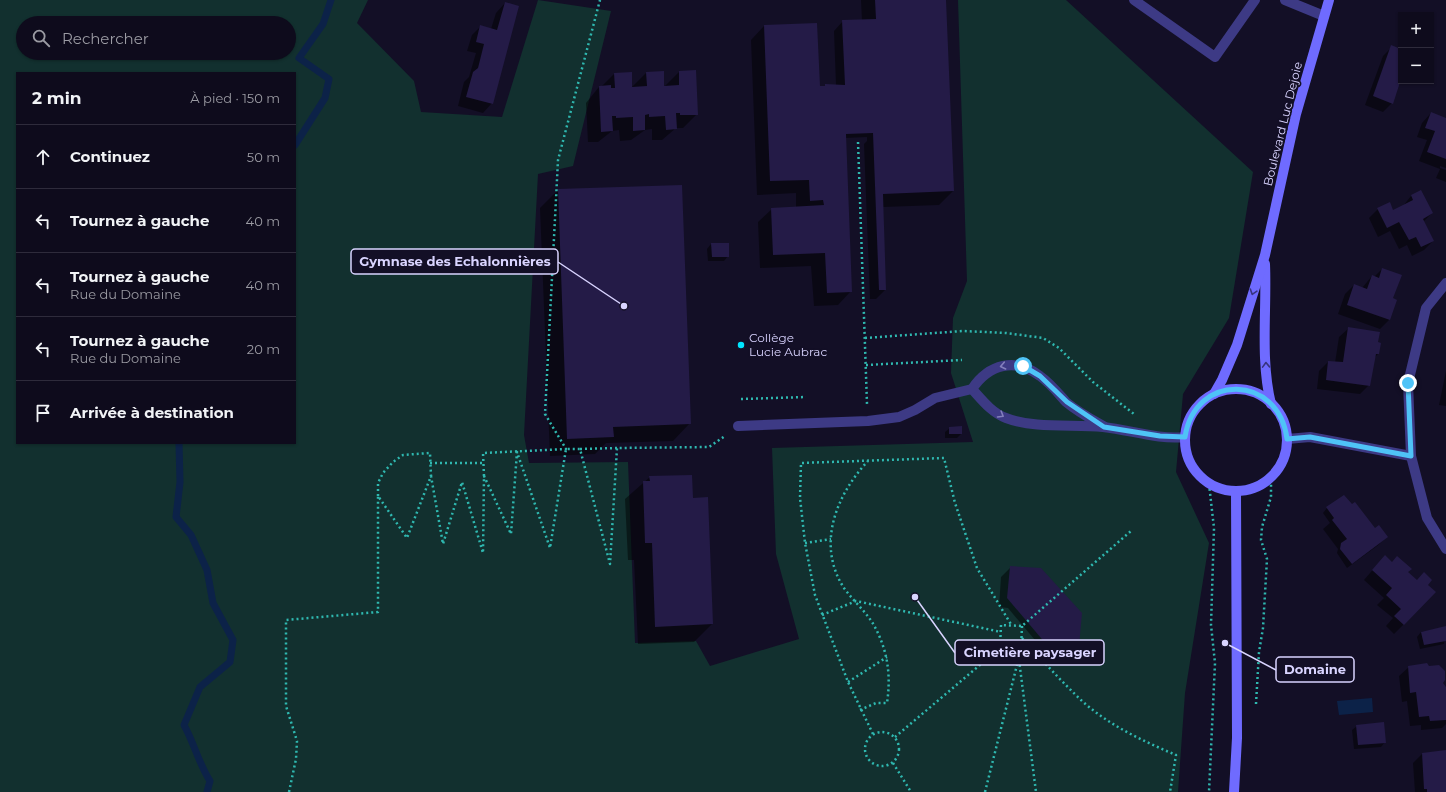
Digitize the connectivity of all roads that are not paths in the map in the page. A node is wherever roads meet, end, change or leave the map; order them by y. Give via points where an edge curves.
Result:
1 (1134, 0) edge
2 (1255, 0) edge
3 (1284, 0) edge
4 (1329, 0) edge
5 (1324, 16) junction
6 (1265, 255) junction
7 (1446, 283) edge
8 (972, 389) junction
9 (1214, 394) junction
10 (1271, 404) junction
11 (738, 426) dead end
12 (1104, 427) junction
13 (1185, 437) junction
14 (1287, 439) junction
15 (1411, 456) junction
16 (1236, 492) junction
17 (1446, 549) edge
18 (1234, 792) edge

1 - 2 street via 1215,57
3 - 5 street
4 - 5 main road, Boulevard Luc Dejoie
5 - 6 main road, Boulevard Luc Dejoie via 1296,114
6 -> 9 main road, Boulevard Luc Dejoie via 1237,345
10 -> 6 main road, Boulevard Luc Dejoie via 1267,386
7 - 15 street via 1426,308 1408,383
8 - 11 street via 935,398 899,417 868,421
8 -> 12 street via 989,407 1006,418 1028,423
12 -> 8 street via 1067,402 1040,376 1023,366 1006,365 995,368 980,378
9 - 10 main road via 1244,390 1259,395
9 - 13 main road via 1196,409 1188,422
10 - 14 main road via 1283,420
12 - 13 street via 1176,438
13 - 16 main road via 1190,464 1201,478 1209,484
14 - 15 street via 1310,437
14 - 16 main road via 1283,460 1271,477 1251,490
15 - 17 street via 1427,518
16 - 18 main road via 1237,738

